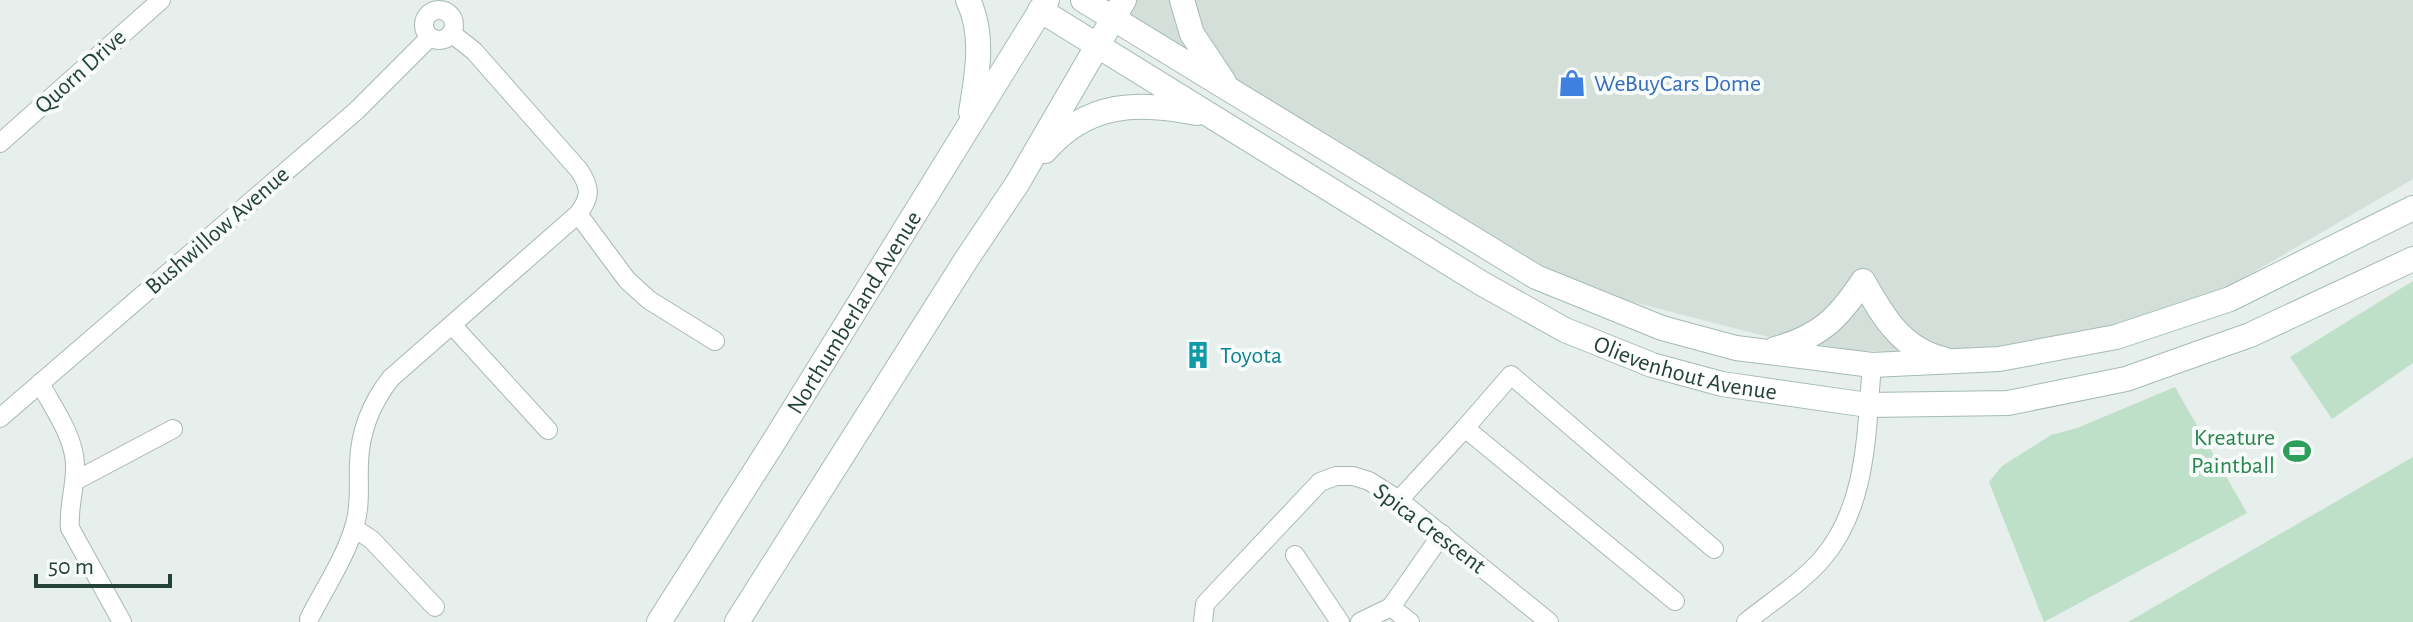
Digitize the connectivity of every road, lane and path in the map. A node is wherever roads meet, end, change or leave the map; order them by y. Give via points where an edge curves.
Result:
1 (161, 0) edge
2 (968, 0) edge
3 (1083, 0) edge
4 (1182, 0) edge
5 (1038, 3) edge
6 (430, 6) edge
7 (1118, 8) edge
8 (451, 33) junction
9 (430, 37) junction
10 (1096, 44) junction
11 (1231, 92) junction
12 (1215, 117) junction
13 (968, 126) junction
14 (0, 143) edge
15 (1017, 184) junction
16 (2413, 208) edge
17 (578, 214) junction
18 (2413, 259) edge
19 (453, 326) junction
20 (715, 341) dead end
21 (1766, 352) junction
22 (1953, 361) junction
23 (1872, 365) junction
24 (40, 383) junction
25 (1868, 405) junction
26 (0, 418) edge
27 (1465, 428) junction
28 (173, 429) dead end
29 (548, 430) dead end
30 (75, 481) junction
31 (1399, 500) junction
32 (354, 528) junction
33 (1442, 534) junction
34 (1714, 549) dead end
35 (1295, 555) dead end
36 (1675, 601) dead end
37 (435, 607) dead end
38 (1391, 607) junction
39 (1204, 613) edge
40 (309, 619) dead end
41 (122, 622) edge
42 (659, 622) edge
43 (737, 622) edge
44 (1340, 622) edge
45 (1360, 622) edge
46 (1410, 622) edge
47 (1549, 622) edge
48 (1746, 622) edge

1 - 14 street, Quorn Drive
2 - 13 street via 978,67
3 - 7 street, Olievenhout Avenue
4 - 11 street via 1192,34
5 - 10 street, Olievenhout Avenue
5 - 13 street, Northumberland Avenue
6 - 8 street via 450,16
6 - 9 street via 424,24
7 - 10 street
7 - 11 street, Olievenhout Avenue
8 - 9 street via 440,40
8 - 17 street via 474,51 579,170 589,192
9 - 24 street, Bushwillow Avenue via 356,111
10 - 12 street, Olievenhout Avenue
10 - 15 street
11 - 21 street, Olievenhout Avenue via 1536,277 1662,328
12 - 15 street via 1167,107 1109,109 1062,133
12 - 25 street, Olievenhout Avenue via 1565,330 1652,365 1722,384
13 - 42 street, Northumberland Avenue
15 - 43 street
16 - 22 street, Olievenhout Avenue via 2230,299 2116,337 1999,359
17 - 19 street
17 - 20 street via 627,280
18 - 25 street, Olievenhout Avenue via 2250,335 2126,379 2008,403
19 - 29 street
19 - 32 street via 391,378 370,411 362,436
21 - 22 street via 1823,329 1863,281 1903,341
21 - 23 street, Olievenhout Avenue
22 - 23 street, Olievenhout Avenue
23 - 25 street
24 - 26 street, Bushwillow Avenue
24 - 30 street via 73,449
25 - 48 street via 1859,489 1845,528 1813,568
27 - 31 street
27 - 34 street via 1511,375
27 - 36 street
28 - 30 street
30 - 41 street via 70,528
31 - 33 street, Spica Crescent
31 - 39 street, Spica Crescent via 1353,476 1320,482
32 - 37 street
32 - 40 street
33 - 38 street
33 - 47 street, Spica Crescent
35 - 44 street
38 - 45 street
38 - 46 street

